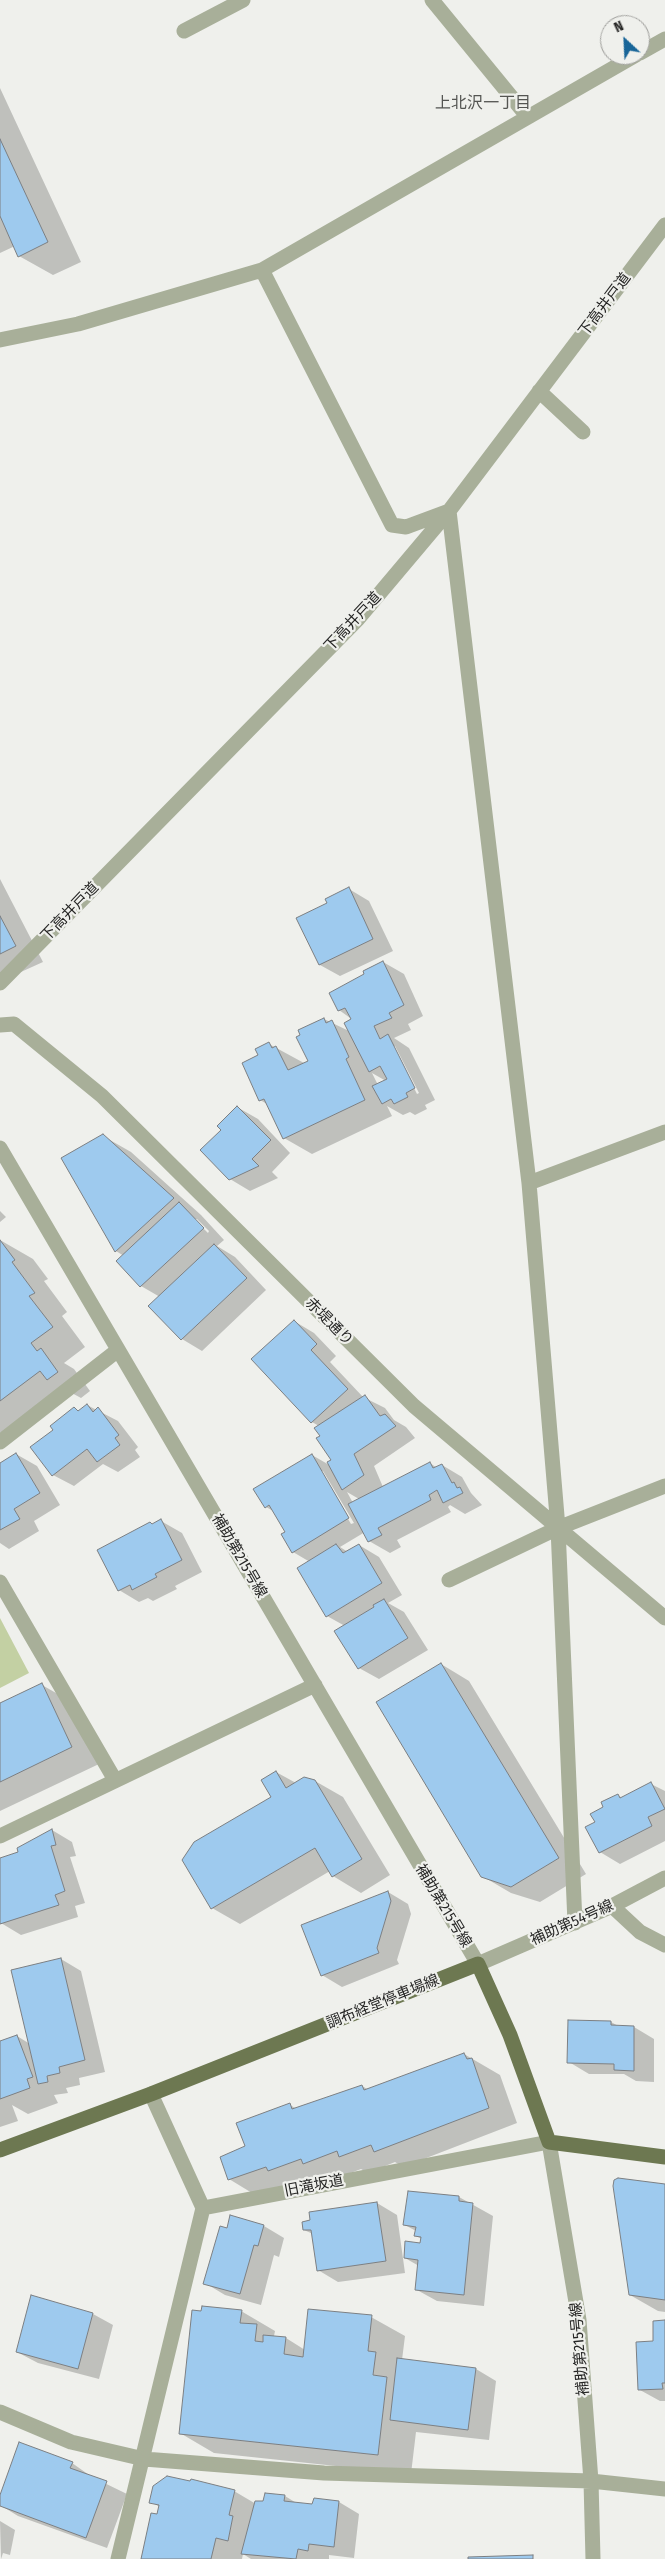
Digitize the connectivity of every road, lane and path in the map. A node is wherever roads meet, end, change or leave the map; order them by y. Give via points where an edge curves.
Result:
1 (243, 0) edge
2 (432, 0) edge
3 (184, 31) dead end
4 (665, 39) edge
5 (650, 47) edge
6 (618, 65) edge
7 (527, 116) junction
8 (665, 225) edge
9 (262, 270) junction
10 (0, 340) edge
11 (539, 391) junction
12 (583, 432) dead end
13 (449, 511) junction
14 (0, 983) edge
15 (0, 1025) edge
16 (665, 1132) edge
17 (0, 1148) edge
18 (529, 1183) junction
19 (118, 1350) junction
20 (0, 1442) edge
21 (665, 1486) edge
22 (558, 1528) junction
23 (449, 1580) dead end
24 (0, 1582) edge
25 (665, 1618) edge
26 (315, 1685) junction
27 (115, 1780) junction
28 (0, 1836) edge
29 (665, 1878) edge
30 (612, 1906) junction
31 (575, 1922) junction
32 (665, 1945) edge
33 (478, 1964) junction
34 (151, 2094) junction
35 (549, 2142) junction
36 (0, 2150) edge
37 (665, 2157) edge
38 (203, 2208) junction
39 (0, 2412) edge
40 (144, 2459) junction
41 (591, 2481) junction
42 (665, 2489) edge
43 (118, 2559) edge
44 (593, 2559) edge

1 - 3 street
2 - 7 street
4 - 5 street
6 - 7 street
7 - 9 street
8 - 11 street, 下高井戸道
9 - 10 street via 78,324
9 - 13 street via 392,525 406,527
11 - 12 street
11 - 13 street, 下高井戸道
13 - 14 street, 下高井戸道 via 358,619
13 - 18 street
15 - 22 street, 赤堤通り via 14,1024 102,1096 414,1406
16 - 18 street
17 - 19 street, 補助第215号線
18 - 22 street
19 - 20 street
19 - 26 street, 補助第215号線
21 - 22 street
22 - 23 street
22 - 25 street, 赤堤通り
22 - 31 street
24 - 27 street
26 - 27 street
26 - 33 street, 補助第215号線
27 - 28 street
29 - 30 street, 補助第54号線
30 - 31 street, 補助第54号線
30 - 32 street via 640,1932
31 - 33 street, 補助第54号線
33 - 34 main road, 調布経堂停車場線
33 - 35 main road via 510,2035
34 - 36 main road, 調布経堂停車場線
34 - 38 street
35 - 37 main road
35 - 38 street, 旧滝坂道
35 - 41 street, 補助第215号線 via 580,2320
38 - 40 street
39 - 40 street via 71,2442
40 - 41 street via 324,2473
40 - 43 street
41 - 42 street
41 - 44 street, 補助第215号線

